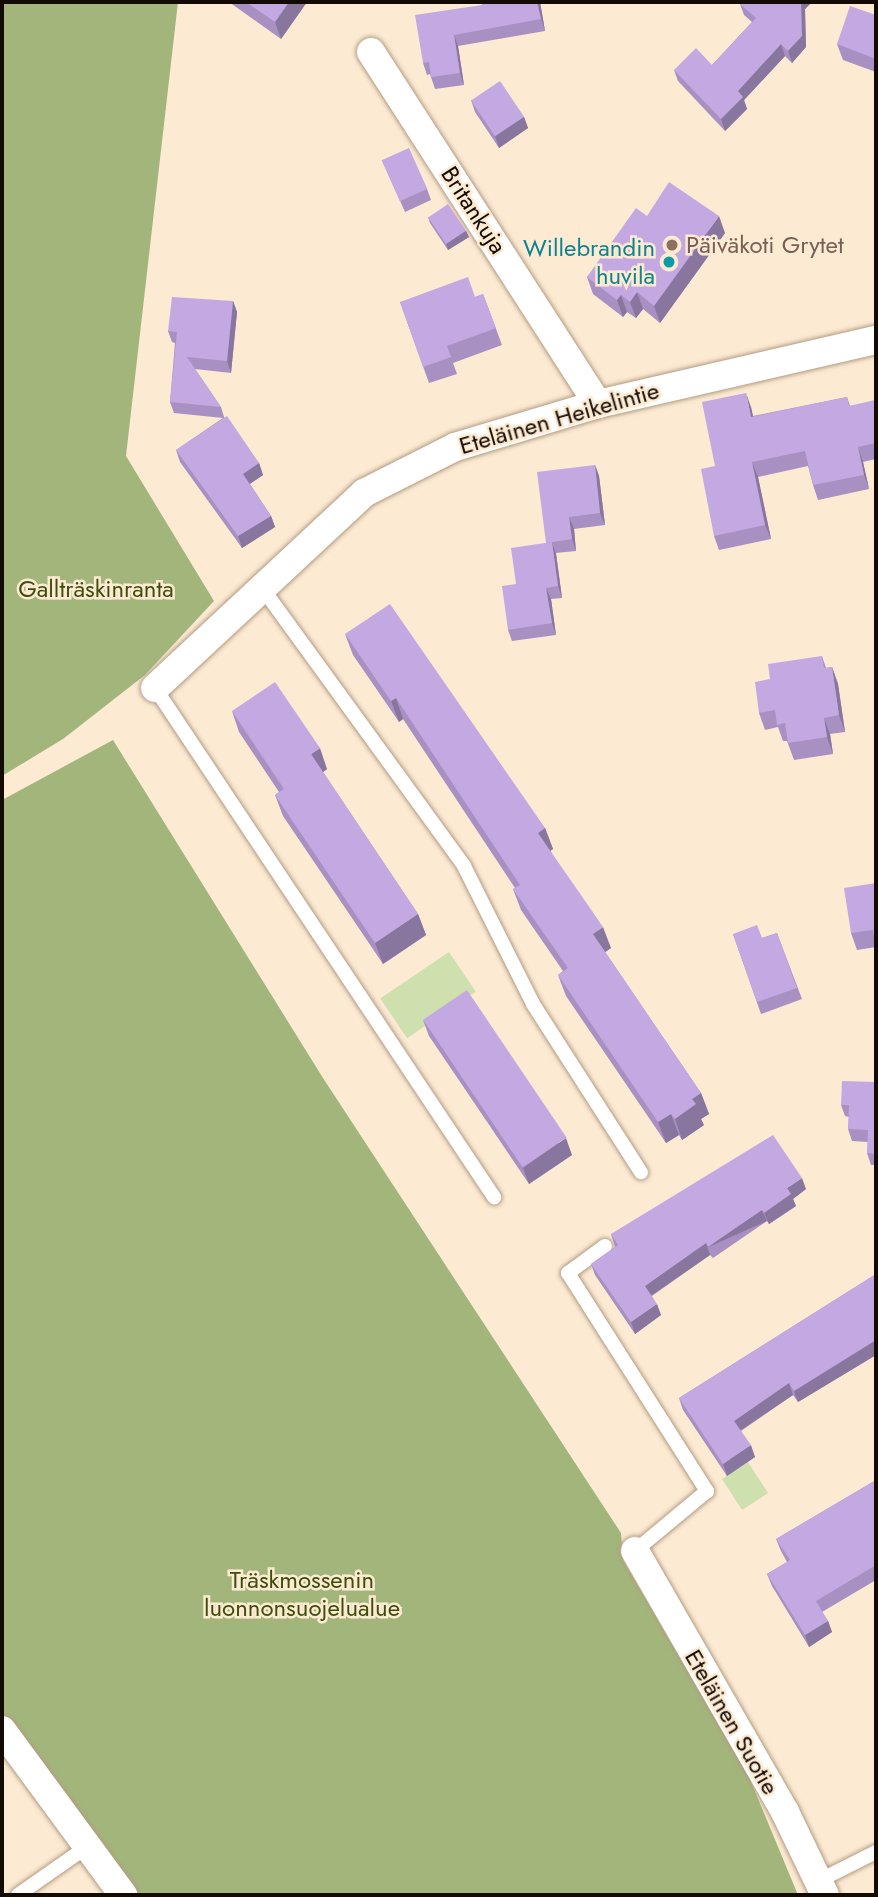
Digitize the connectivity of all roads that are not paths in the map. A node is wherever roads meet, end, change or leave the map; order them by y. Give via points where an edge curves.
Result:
1 (372, 52) dead end
2 (876, 340) edge
3 (598, 404) junction
4 (263, 589) junction
5 (155, 688) joint
6 (641, 1172) dead end
7 (494, 1197) dead end
8 (605, 1246) dead end
9 (635, 1551) joint
10 (2, 1730) edge
11 (88, 1846) junction
12 (876, 1852) edge
13 (822, 1888) edge
14 (18, 1895) edge
15 (123, 1895) edge

1 - 3 street, Britankuja
2 - 3 street, Eteläinen Heikelintie
3 - 4 street, Eteläinen Heikelintie via 456,447 365,493
4 - 5 street, Eteläinen Heikelintie
4 - 6 lane via 464,866 533,1004
5 - 7 lane
8 - 9 lane via 568,1273 707,1491
9 - 13 street, Eteläinen Suotie via 785,1812
10 - 11 street
11 - 14 lane
11 - 15 street
12 - 13 lane

